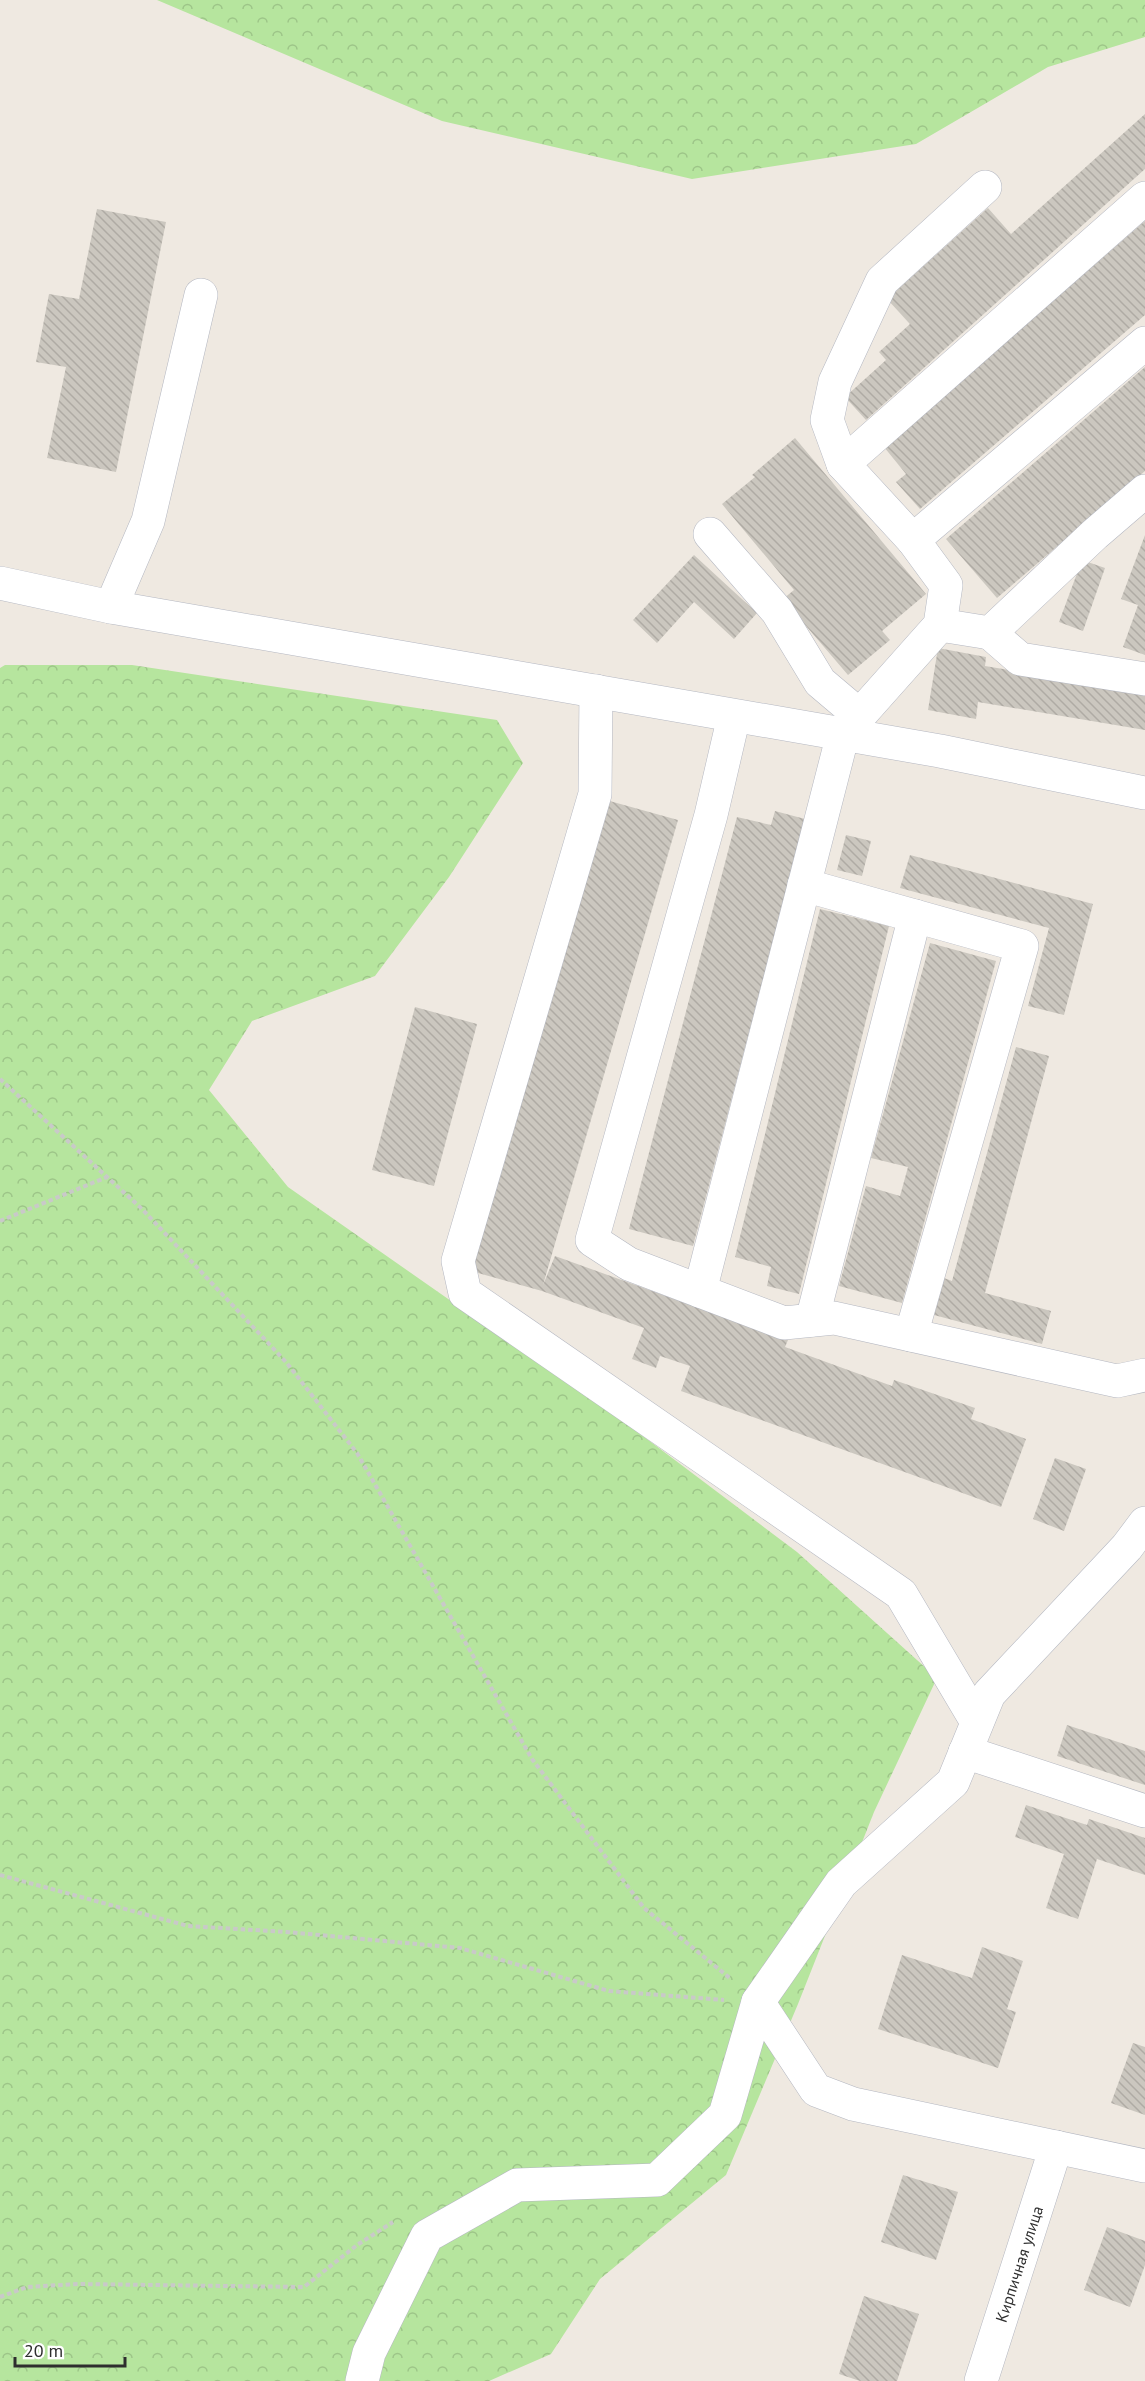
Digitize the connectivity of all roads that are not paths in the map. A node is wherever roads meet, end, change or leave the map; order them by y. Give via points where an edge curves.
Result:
1 (986, 186) dead end
2 (1145, 198) edge
3 (201, 295) dead end
4 (1145, 343) edge
5 (843, 464) junction
6 (1145, 491) edge
7 (710, 534) dead end
8 (913, 540) junction
9 (0, 583) edge
10 (111, 607) junction
11 (940, 625) junction
12 (990, 633) junction
13 (1145, 679) edge
14 (596, 692) junction
15 (734, 716) junction
16 (851, 725) junction
17 (1145, 794) edge
18 (804, 885) junction
19 (915, 916) junction
20 (700, 1291) junction
21 (812, 1320) junction
22 (911, 1335) junction
23 (1145, 1375) edge
24 (1145, 1523) edge
25 (978, 1722) junction
26 (965, 1752) junction
27 (1145, 1812) edge
28 (758, 2002) junction
29 (1056, 2147) junction
30 (1145, 2166) edge
31 (362, 2381) edge
32 (981, 2381) edge

1 - 5 street via 882,281 835,382 827,420
2 - 5 street
3 - 10 street via 148,521
4 - 8 street
5 - 8 street
6 - 12 street
7 - 16 street via 777,611
8 - 11 street via 946,585
9 - 10 street
10 - 14 street
11 - 12 street
11 - 16 street
12 - 13 street via 1020,659
14 - 15 street
14 - 25 street via 595,794 458,1262 465,1293 901,1594
15 - 16 street
15 - 20 street via 711,815 592,1240 629,1264
16 - 17 street via 940,751
16 - 18 street
18 - 19 street
18 - 20 street
19 - 21 street
19 - 22 street via 1022,946
20 - 21 street via 784,1323
21 - 22 street via 834,1318
22 - 23 street via 1118,1381
24 - 25 street via 1127,1548 989,1694
25 - 26 street
26 - 27 street
26 - 28 street via 953,1782 841,1883
28 - 29 street via 816,2090 853,2104
28 - 31 street via 725,2115 657,2180 517,2185 427,2236 369,2354
29 - 30 street
29 - 32 street, Кирпичная улица

